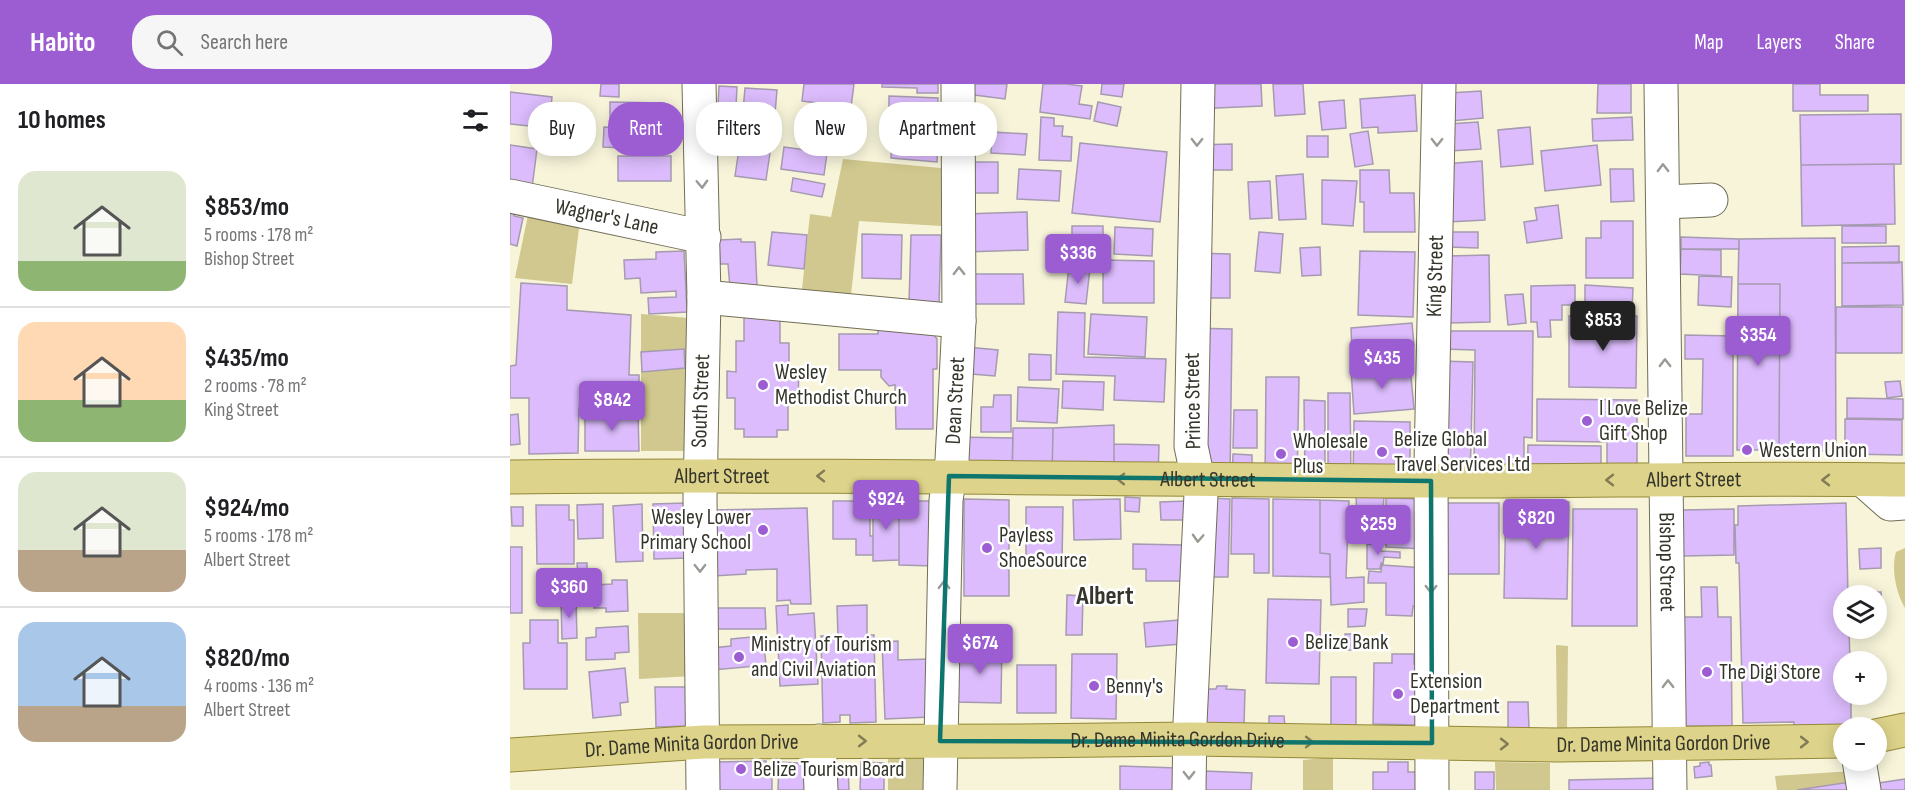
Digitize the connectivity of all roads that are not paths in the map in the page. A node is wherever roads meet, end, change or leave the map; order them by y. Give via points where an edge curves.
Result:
1 (699, 84) edge
2 (958, 84) edge
3 (1198, 84) edge
4 (1439, 84) edge
5 (1661, 84) edge
6 (510, 196) edge
7 (1712, 200) dead end
8 (1664, 202) junction
9 (704, 237) junction
10 (705, 297) junction
11 (958, 321) junction
12 (700, 475) junction
13 (949, 476) junction
14 (510, 477) edge
15 (1666, 479) junction
16 (1198, 480) junction
17 (1905, 480) edge
18 (1431, 481) junction
19 (1864, 481) junction
20 (1905, 504) edge
21 (1905, 730) edge
22 (1887, 734) edge
23 (1190, 739) junction
24 (819, 741) junction
25 (940, 741) junction
26 (1833, 741) edge
27 (703, 742) junction
28 (1432, 743) junction
29 (1668, 743) junction
30 (510, 755) edge
31 (1861, 771) edge
32 (704, 790) edge
33 (821, 790) edge
34 (940, 790) edge
35 (1189, 790) edge
36 (1432, 790) edge
37 (1670, 790) edge
38 (1864, 790) edge

1 -> 9 street, South Street
11 -> 2 street, Dean Street
3 -> 16 street, Prince Street via 1191,446
4 -> 18 street, King Street
8 -> 5 street, Bishop Street
6 - 9 street, Wagner's Lane
7 - 8 street
15 -> 8 street, Bishop Street
9 - 10 street, South Street
10 - 11 street
10 - 12 street, South Street
11 - 13 street, Dean Street
13 -> 12 main road, Albert Street
12 - 14 main road, Albert Street
12 -> 27 street, South Street
16 -> 13 main road, Albert Street
25 -> 13 street, Dean Street
15 -> 18 main road, Albert Street
19 -> 15 main road, Albert Street
29 -> 15 street, Bishop Street
16 - 18 main road, Albert Street
16 -> 23 street, Prince Street via 1201,494
17 - 19 main road, Albert Street
18 -> 28 street, King Street
19 - 20 street via 1890,504
21 - 22 main road
23 - 25 main road, Dr. Dame Minita Gordon Drive
23 -> 28 main road, Dr. Dame Minita Gordon Drive
23 -> 35 street, Prince Street
24 -> 25 main road, Dr. Dame Minita Gordon Drive
24 - 27 main road, Dr. Dame Minita Gordon Drive
24 - 33 street
25 - 34 street, Dean Street
29 -> 26 main road, Dr. Dame Minita Gordon Drive
27 - 30 main road, Dr. Dame Minita Gordon Drive
27 - 32 street, South Street
28 -> 29 main road, Dr. Dame Minita Gordon Drive
28 - 36 street, King Street
29 - 37 street, Bishop Street
31 - 38 street

